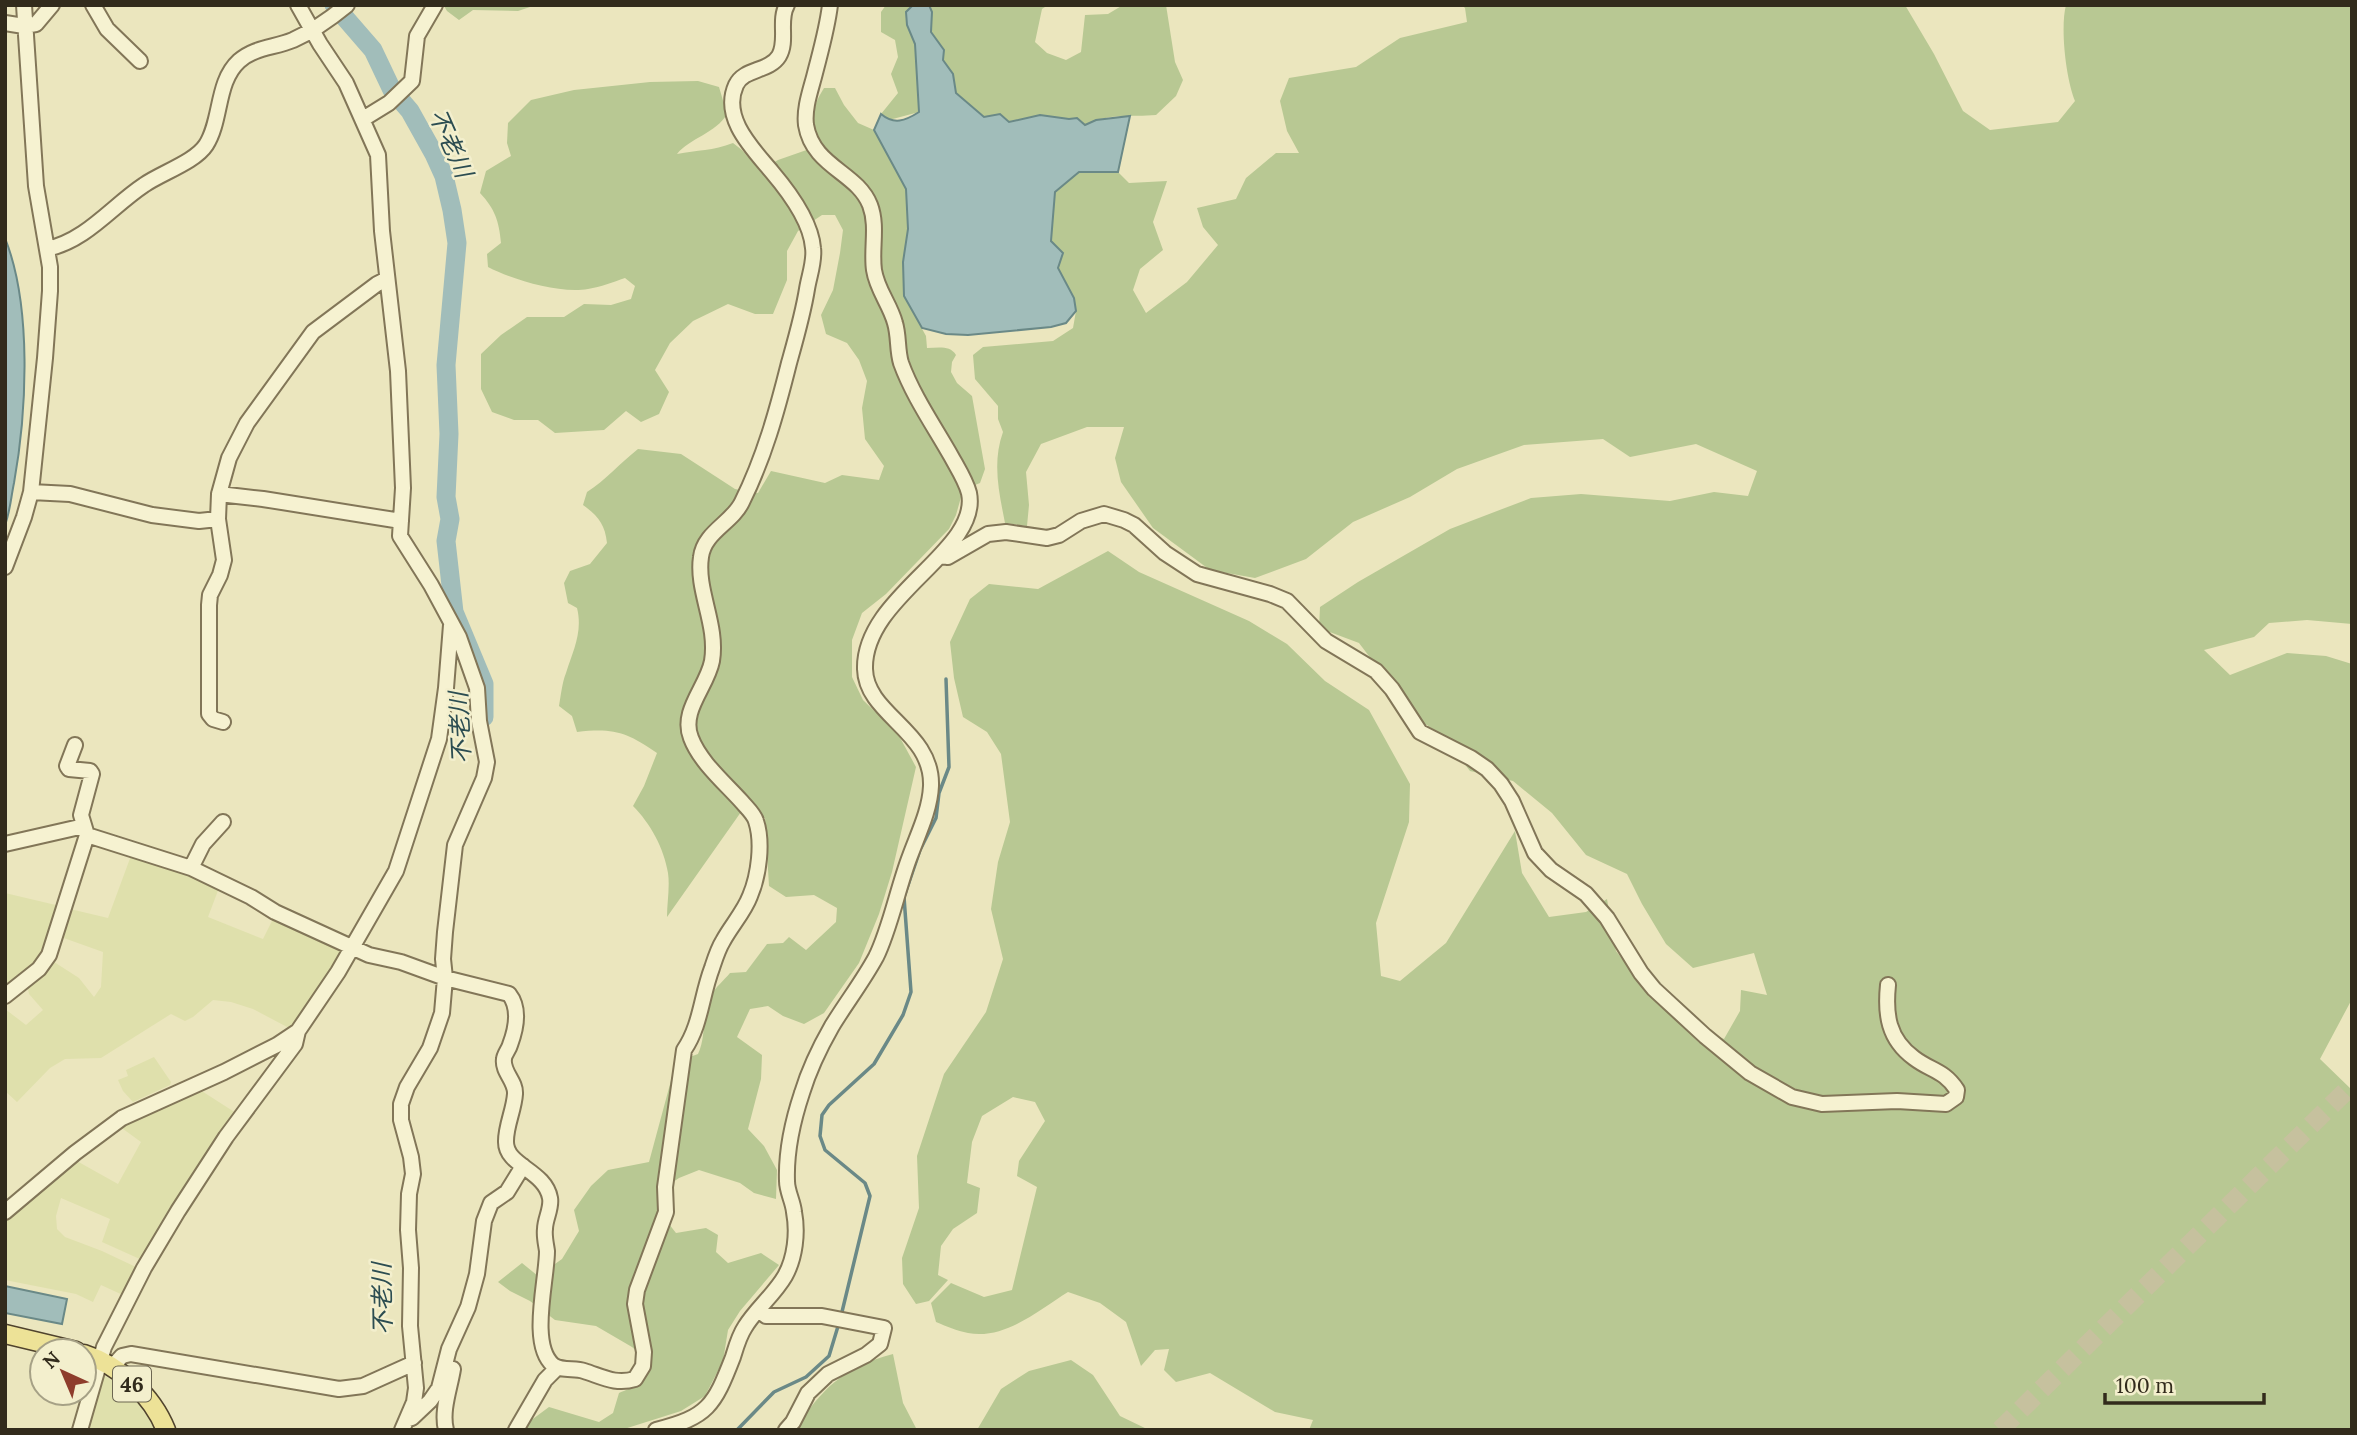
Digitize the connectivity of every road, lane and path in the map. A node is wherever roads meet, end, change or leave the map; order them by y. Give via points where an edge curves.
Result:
1 (24, 5) edge
2 (52, 5) edge
3 (93, 5) edge
4 (298, 5) edge
5 (347, 5) edge
6 (435, 5) edge
7 (787, 5) edge
8 (830, 5) edge
9 (5, 23) edge
10 (24, 26) junction
11 (312, 30) junction
12 (141, 61) dead end
13 (363, 119) junction
14 (47, 249) junction
15 (387, 279) junction
16 (31, 492) junction
17 (219, 495) junction
18 (218, 519) junction
19 (401, 521) junction
20 (940, 556) junction
21 (5, 568) edge
22 (452, 625) junction
23 (223, 722) dead end
24 (75, 745) dead end
25 (223, 822) dead end
26 (85, 830) junction
27 (5, 844) edge
28 (191, 868) junction
29 (352, 948) junction
30 (445, 978) junction
31 (1888, 985) dead end
32 (5, 996) edge
33 (298, 1031) junction
34 (523, 1166) junction
35 (5, 1212) edge
36 (758, 1310) junction
37 (5, 1334) edge
38 (455, 1337) junction
39 (28, 1340) edge
40 (99, 1360) edge
41 (414, 1363) junction
42 (557, 1368) junction
43 (404, 1424) edge
44 (80, 1430) edge
45 (166, 1430) edge
46 (446, 1430) edge
47 (516, 1430) edge
48 (656, 1430) edge
49 (786, 1430) edge

1 - 10 street
2 - 10 street via 36,24
3 - 12 street via 107,29
4 - 11 street
5 - 11 street
6 - 13 street via 417,36 412,81
7 - 42 street via 779,56 770,66 738,81 733,106 750,148 804,218 814,249 773,425 741,506 709,538 701,553 700,571 714,641 711,665 688,719 691,738 704,760 756,818 760,844 756,877 750,897 721,943 695,1033 684,1050 665,1187 667,1212 635,1304 643,1366 635,1379 622,1383
8 - 20 street via 805,119 815,149 869,202 874,219 874,270 897,326 900,358 969,493 969,514 961,532
9 - 10 street
10 - 14 street via 36,186
11 - 13 street
11 - 14 street via 250,52 236,64 227,78 206,145 194,157 143,186 62,246
13 - 15 street via 378,155
14 - 16 street via 46,358
15 - 17 street via 325,321 299,350 247,423 229,458
15 - 19 street via 398,371
16 - 18 street via 70,494 152,516
16 - 21 street
17 - 18 street
17 - 19 street
18 - 23 street via 224,560 209,605 209,714
19 - 22 street via 400,536
20 - 31 street via 948,557 988,534 1047,538 1104,514 1134,525 1197,574 1287,601 1326,641 1376,671 1420,732 1471,758 1502,783 1535,853 1586,894 1654,989 1750,1073 1792,1097 1822,1104 1946,1104 1956,1097 1957,1090 1945,1074 1914,1058 1895,1039 1888,1026
20 - 36 street via 897,598 872,637 866,657 865,673 873,694 920,747 929,765 931,789 878,952 831,1029 802,1093 786,1169 796,1244 787,1273
22 - 29 street via 439,739 396,871
22 - 30 street via 478,688 487,762 455,845
24 - 26 street via 69,769 92,774 81,815
25 - 28 street
26 - 27 street
26 - 28 street
26 - 32 street via 49,955
28 - 29 street
29 - 30 street
29 - 33 street
30 - 34 street via 509,994 514,1001 516,1017 504,1059 515,1093 506,1144
30 - 41 street via 442,1013 430,1048 401,1104 413,1174 408,1230
33 - 35 street via 224,1072 122,1118
33 - 40 street via 295,1044 178,1211
34 - 38 street via 507,1192 491,1203 477,1274
34 - 42 street via 544,1184 550,1199 540,1332 543,1350
36 - 48 street via 743,1329 718,1395 702,1413
36 - 49 street via 766,1316 822,1316 884,1328 880,1344 828,1374 808,1393
37 - 39 main road
38 - 43 street via 439,1388
38 - 46 street via 457,1353
40 - 41 street via 131,1354 339,1389 363,1386
40 - 44 street
40 - 45 main road, 46 via 127,1378 148,1400
41 - 43 street via 414,1402
42 - 47 street

